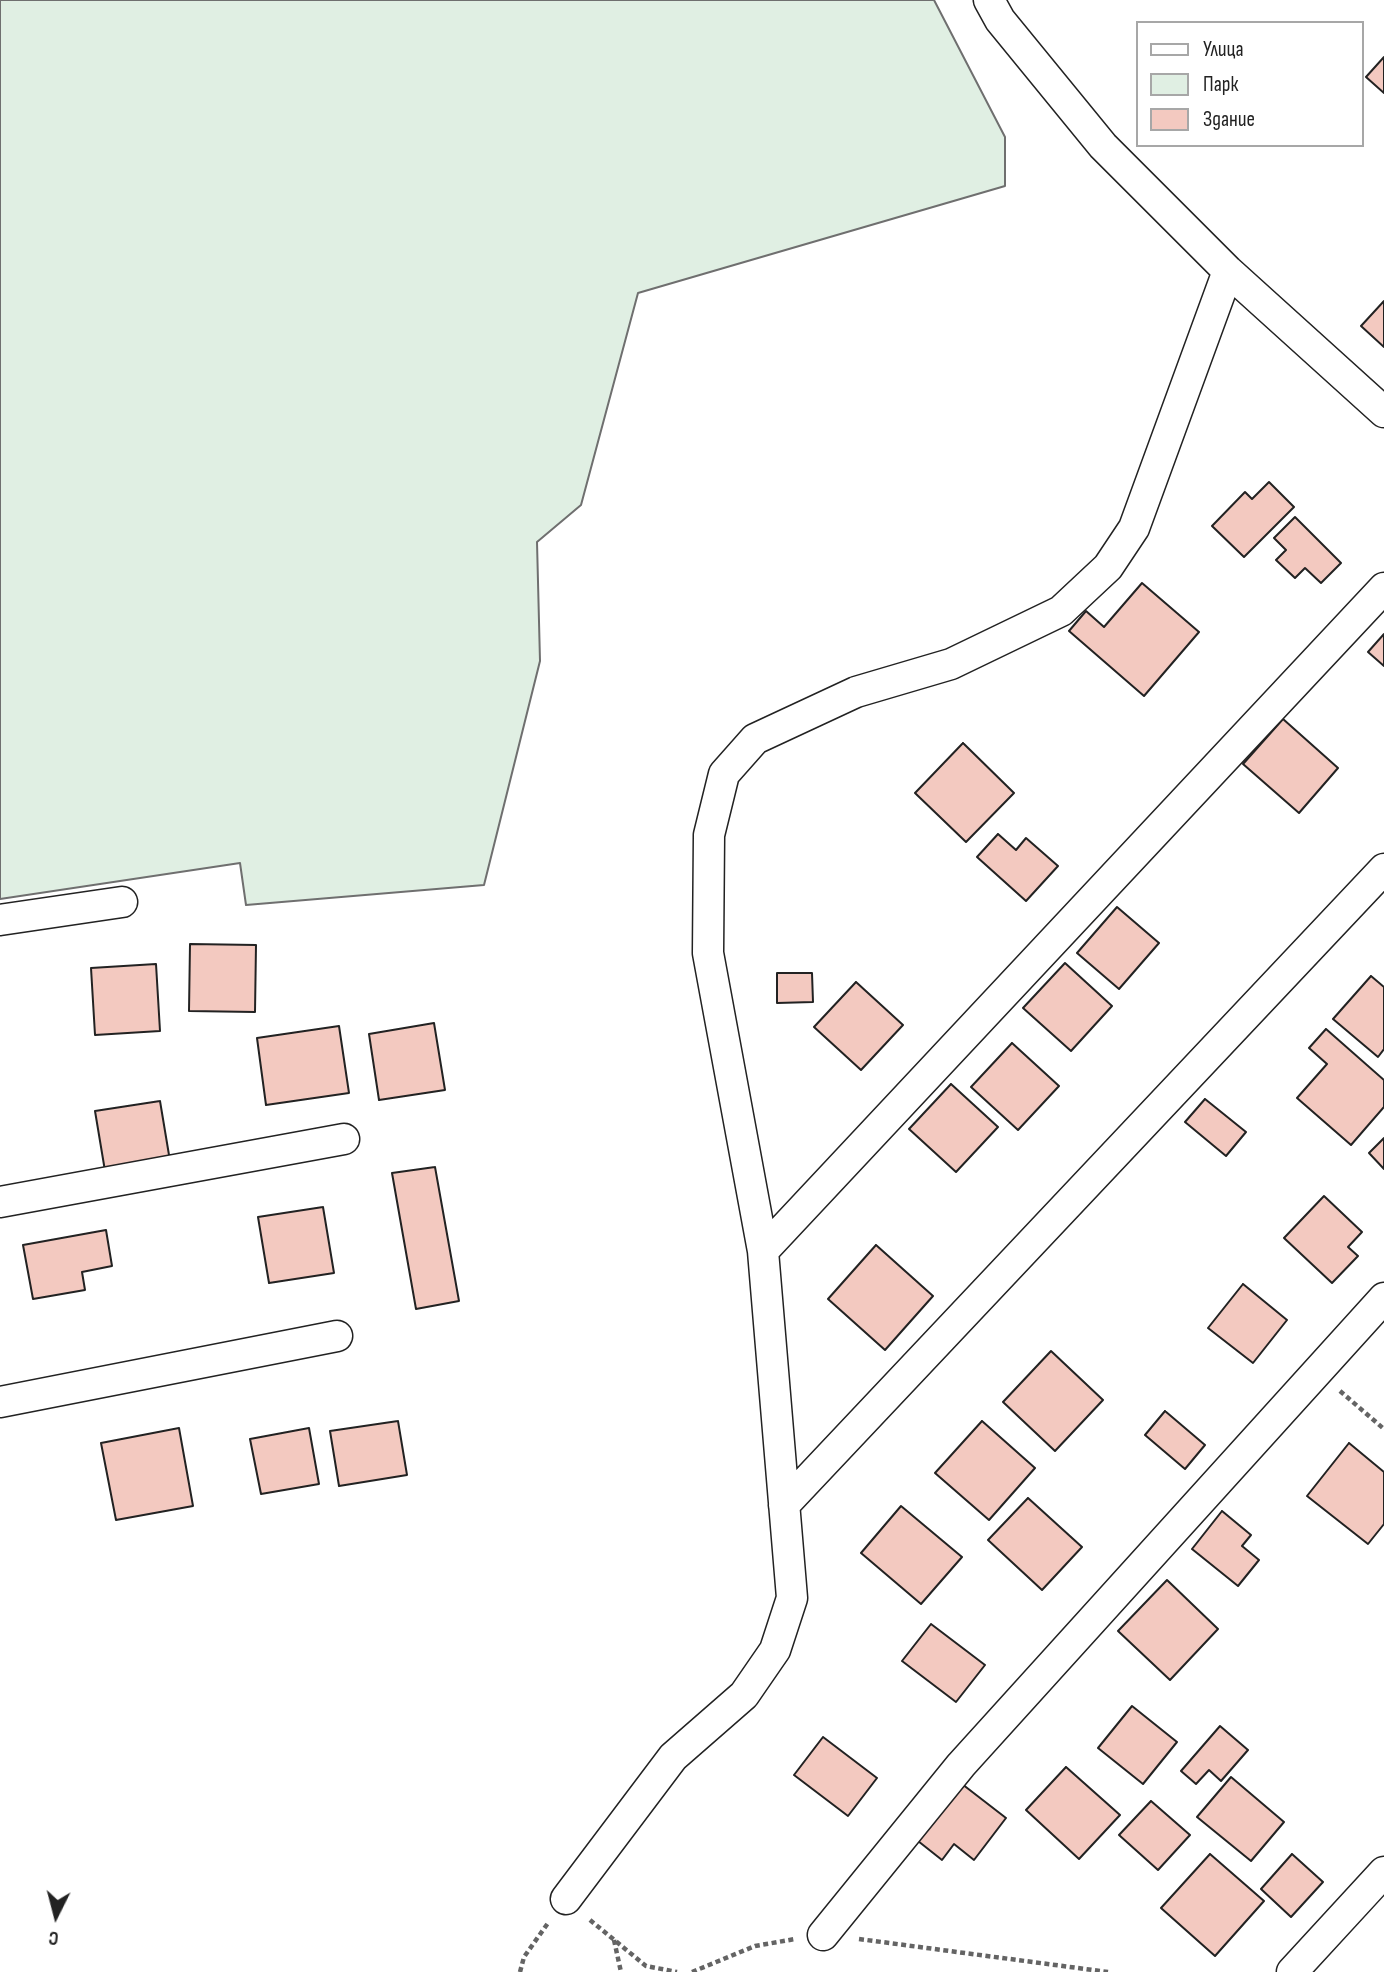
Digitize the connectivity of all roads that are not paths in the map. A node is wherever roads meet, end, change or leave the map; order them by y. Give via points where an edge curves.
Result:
1 (989, 0) edge
2 (1228, 271) junction
3 (1384, 412) edge
4 (1384, 589) edge
5 (1384, 869) edge
6 (122, 902) dead end
7 (0, 920) edge
8 (344, 1139) dead end
9 (0, 1202) edge
10 (763, 1251) junction
11 (1384, 1298) edge
12 (337, 1336) dead end
13 (0, 1402) edge
14 (784, 1505) junction
15 (1384, 1872) edge
16 (566, 1899) road end
17 (823, 1935) road end
18 (1292, 1972) edge

1 - 2 street via 1000,20 1103,146
2 - 3 street
2 - 10 street via 1134,528 1108,567 1061,611 951,664 856,692 755,739 724,774 709,835 708,953
4 - 10 street
5 - 14 street
6 - 7 street
8 - 9 street
10 - 14 street
11 - 17 street via 961,1765
12 - 13 street
14 - 16 street via 792,1598 775,1650 744,1695 673,1757
15 - 18 street

